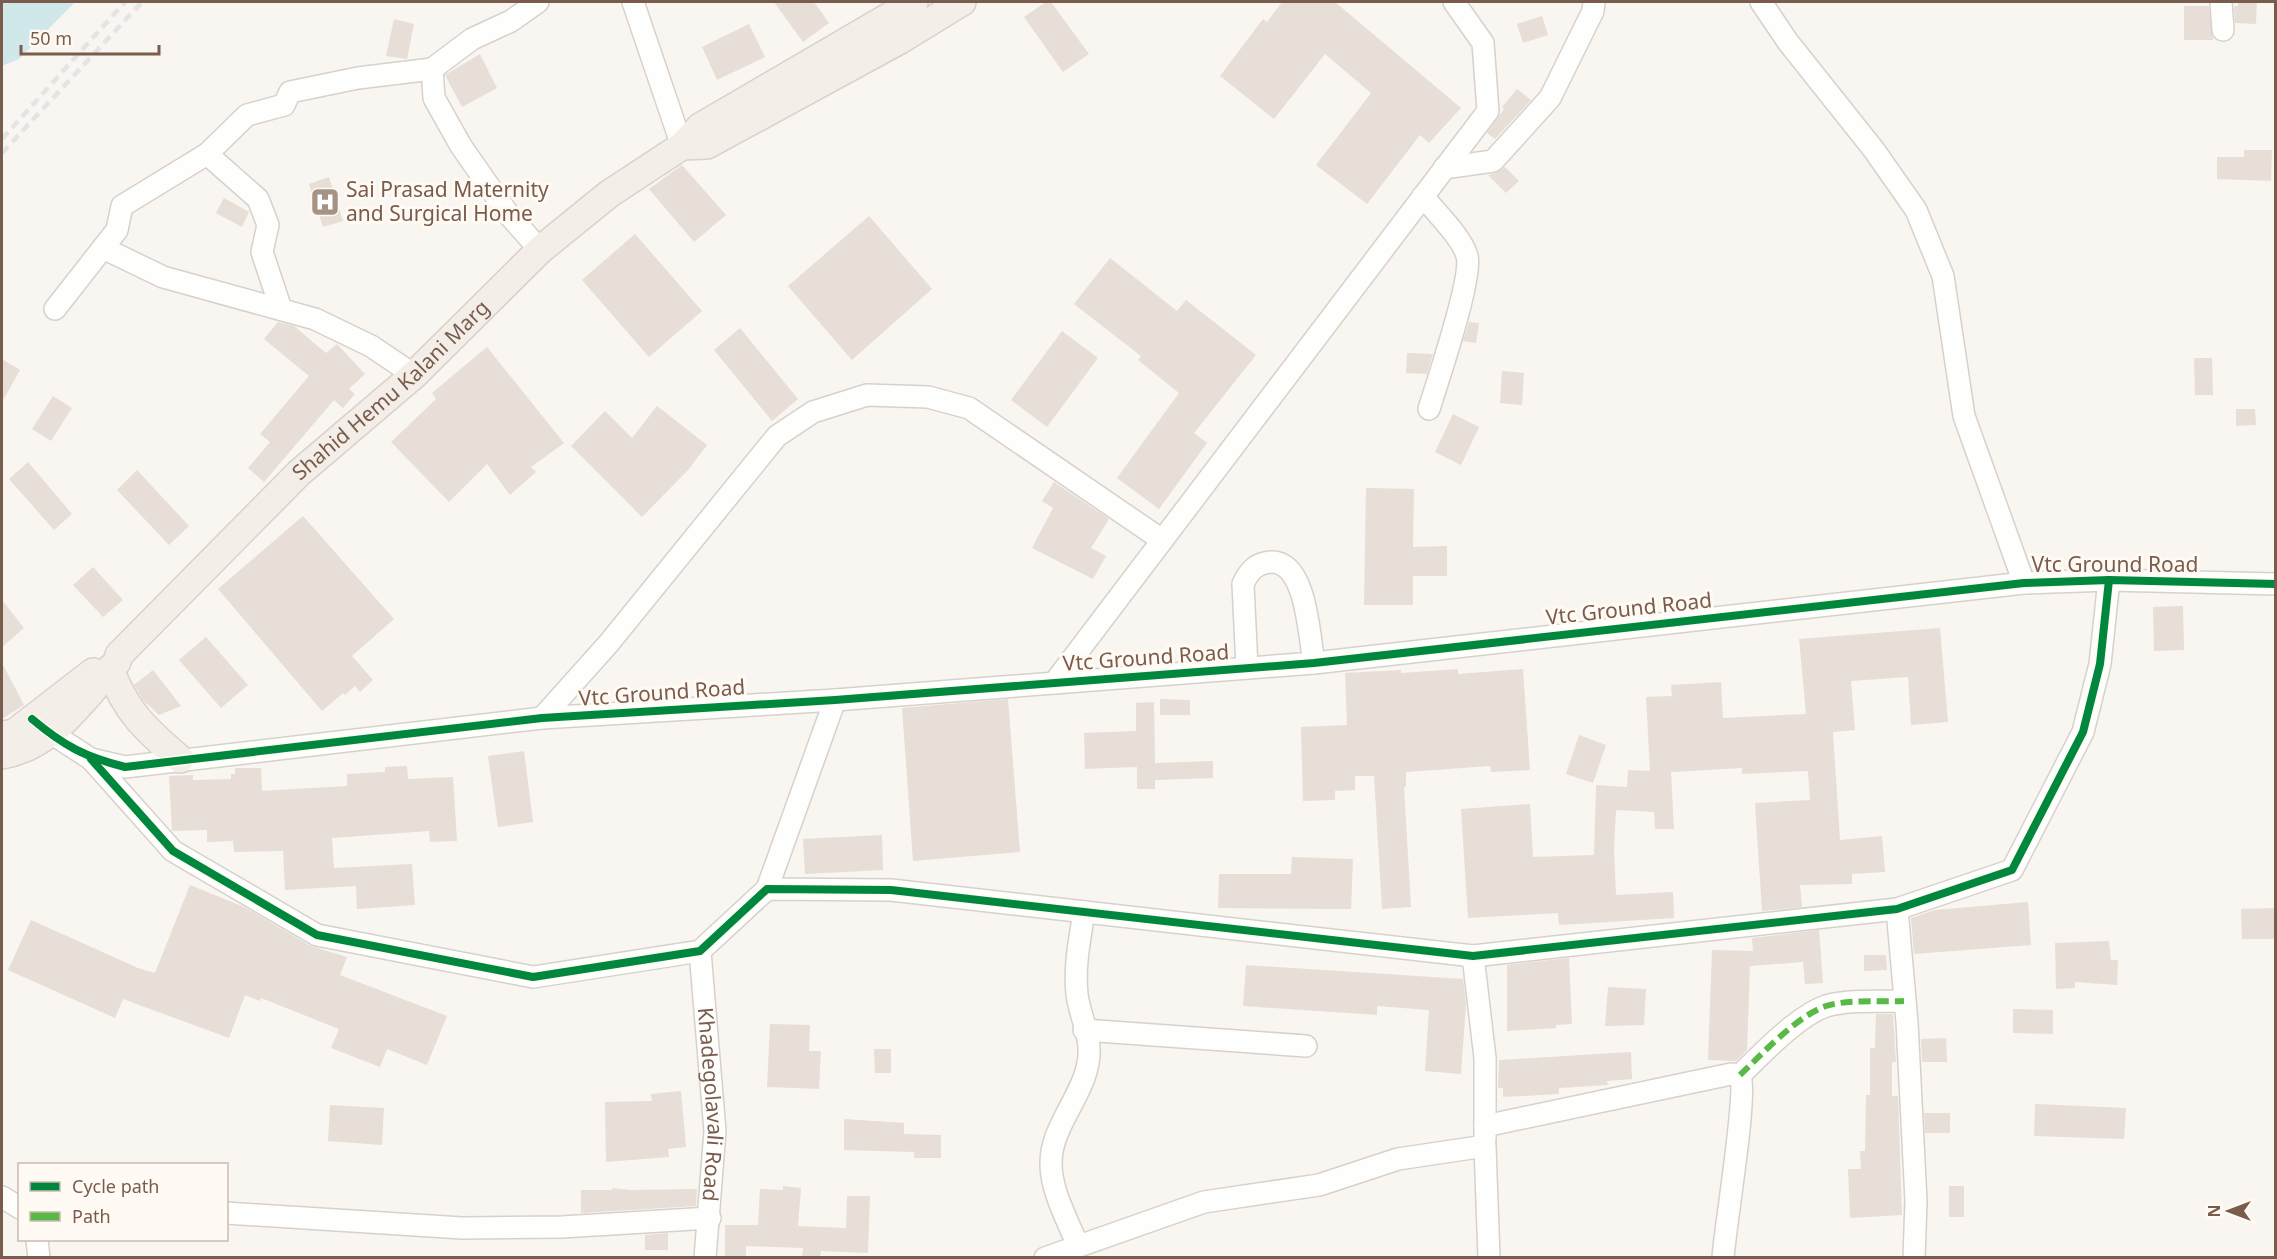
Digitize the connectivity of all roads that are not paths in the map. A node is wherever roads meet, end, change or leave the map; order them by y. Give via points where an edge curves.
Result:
1 (538, 2) edge
2 (633, 2) edge
3 (914, 2) edge
4 (962, 2) edge
5 (1454, 2) edge
6 (1594, 2) edge
7 (1761, 2) edge
8 (2221, 2) edge
9 (2223, 30) dead end
10 (432, 69) junction
11 (682, 146) junction
12 (207, 154) junction
13 (1444, 168) junction
14 (1423, 196) junction
15 (103, 248) junction
16 (540, 250) junction
17 (55, 309) dead end
18 (281, 309) junction
19 (414, 375) junction
20 (1429, 409) dead end
21 (1162, 540) junction
22 (2109, 580) junction
23 (2024, 583) junction
24 (2276, 584) edge
25 (114, 662) junction
26 (1314, 663) junction
27 (1247, 668) junction
28 (1054, 683) junction
29 (835, 700) junction
30 (542, 718) junction
31 (41, 726) junction
32 (2, 735) edge
33 (2, 755) edge
34 (91, 759) junction
35 (180, 759) junction
36 (767, 889) junction
37 (1897, 909) junction
38 (1084, 912) junction
39 (700, 951) junction
40 (1473, 956) junction
41 (1904, 1000) junction
42 (1084, 1030) junction
43 (1306, 1046) dead end
44 (1740, 1075) junction
45 (1485, 1136) junction
46 (2, 1197) edge
47 (18, 1207) edge
48 (228, 1213) edge
49 (710, 1218) junction
50 (37, 1241) edge
51 (1078, 1246) junction
52 (39, 1257) edge
53 (705, 1257) edge
54 (1045, 1257) edge
55 (1490, 1257) edge
56 (1723, 1257) edge
57 (1914, 1257) edge

1 - 10 street via 511,21 472,39
2 - 11 street
3 - 11 main road, Shahid Hemu Kalani Marg via 699,127
4 - 11 main road, Shahid Hemu Kalani Marg via 707,145
5 - 13 street via 1483,43 1488,111
6 - 13 street via 1550,98 1536,114 1493,161
7 - 23 street via 1916,210 1943,276 1964,416
8 - 9 street
10 - 12 street via 290,92 284,105 247,115
10 - 16 street via 434,98 461,146 509,215
11 - 16 main road, Shahid Hemu Kalani Marg via 609,194
12 - 15 street via 122,206 117,230
12 - 18 street via 258,199 268,225 261,252
13 - 14 street
14 - 20 street via 1464,247 1468,264
14 - 21 street
15 - 17 street
15 - 18 street via 164,277
16 - 19 main road, Shahid Hemu Kalani Marg
18 - 19 street via 315,319 370,346
19 - 25 main road, Shahid Hemu Kalani Marg via 299,473
21 - 28 street
21 - 30 street via 969,408 928,397 867,395 813,412 777,436 609,643
22 - 23 street, Vtc Ground Road
22 - 24 street, Vtc Ground Road
22 - 37 street via 2100,664 2083,732 2012,870
23 - 26 street, Vtc Ground Road
25 - 31 main road, Shahid Hemu Kalani Marg via 113,656
25 - 35 main road via 119,695 132,715
26 - 27 street, Vtc Ground Road
26 - 27 street via 1296,576 1274,562 1258,564 1243,584
27 - 28 street, Vtc Ground Road
28 - 29 street, Vtc Ground Road
29 - 30 street, Vtc Ground Road
29 - 36 street
30 - 35 street, Vtc Ground Road
31 - 32 main road
31 - 33 main road via 19,752
31 - 34 street, Vtc Ground Road
34 - 35 street, Vtc Ground Road via 125,767
34 - 39 street via 173,851 317,935 533,977
36 - 38 street via 891,890
36 - 39 street
37 - 40 street
37 - 41 street
38 - 40 street
38 - 42 street via 1077,963 1077,993
39 - 49 street, Khadegolavali Road via 716,1131
40 - 45 street via 1485,1058
41 - 44 street via 1827,1006 1812,1013
41 - 57 street via 1916,1201
42 - 43 street
42 - 51 street via 1089,1047 1087,1069 1053,1146 1051,1162 1052,1178
44 - 45 street via 1731,1074
44 - 56 street via 1741,1113
45 - 51 street via 1319,1185 1204,1203
45 - 55 street
46 - 47 street
48 - 49 street via 462,1228 562,1227
49 - 53 street, Khadegolavali Road
50 - 52 street
51 - 54 street

